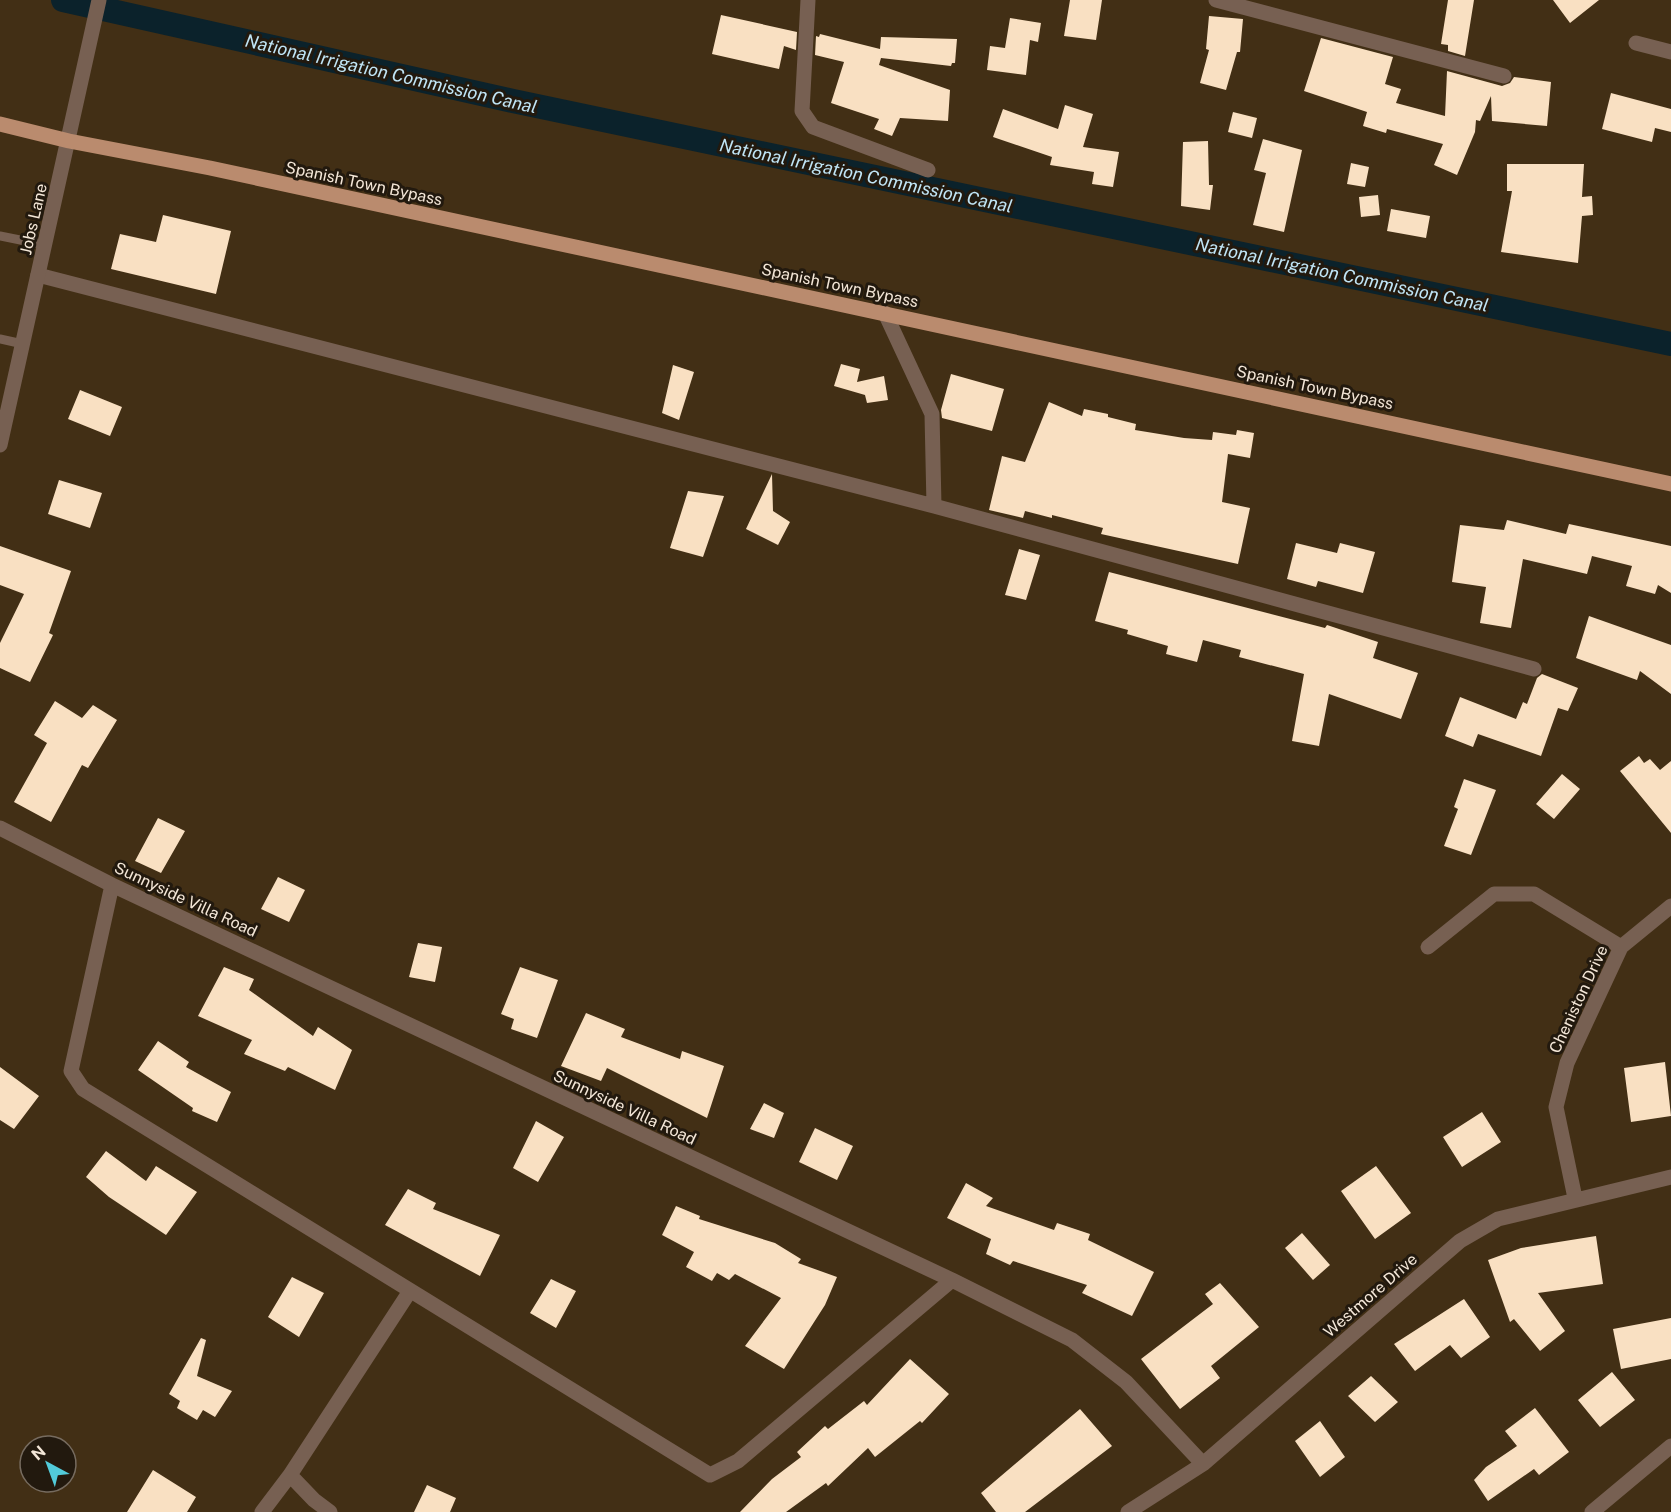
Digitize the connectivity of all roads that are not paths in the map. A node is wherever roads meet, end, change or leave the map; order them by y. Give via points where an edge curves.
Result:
1 (99, 0) edge
2 (808, 0) edge
3 (1216, 0) edge
4 (1636, 43) dead end
5 (1671, 52) edge
6 (1504, 76) dead end
7 (0, 124) edge
8 (69, 141) junction
9 (928, 170) dead end
10 (0, 236) edge
11 (45, 245) junction
12 (38, 275) junction
13 (885, 313) junction
14 (0, 339) edge
15 (23, 344) junction
16 (0, 445) edge
17 (1671, 484) edge
18 (934, 506) junction
19 (1534, 669) dead end
20 (0, 828) edge
21 (112, 885) junction
22 (1671, 906) edge
23 (1428, 946) dead end
24 (1621, 947) junction
25 (1671, 1177) edge
26 (1575, 1198) junction
27 (952, 1280) junction
28 (410, 1291) junction
29 (1671, 1446) edge
30 (1203, 1464) junction
31 (290, 1475) junction
32 (262, 1512) edge
33 (330, 1512) edge
34 (1128, 1512) edge
35 (1592, 1512) edge

1 - 8 street, Jobs Lane
2 - 9 street via 802,111 806,121
3 - 6 street
4 - 5 street
7 - 8 main road, Spanish Town Bypass
8 - 11 street, Jobs Lane
8 - 13 main road, Spanish Town Bypass
10 - 11 lane
11 - 12 street, Jobs Lane
12 - 15 street, Jobs Lane
12 - 18 street
13 - 17 main road, Spanish Town Bypass
13 - 18 street via 932,414
14 - 15 lane
15 - 16 street, Jobs Lane
18 - 19 street
20 - 21 street, Sunnyside Villa Road
21 - 27 street, Sunnyside Villa Road
21 - 28 street via 71,1071 82,1089
22 - 24 street, Cheniston Drive
23 - 24 street via 1494,894 1534,894
24 - 26 street, Cheniston Drive via 1567,1063 1556,1107
25 - 26 street, Westmore Drive
26 - 30 street, Westmore Drive via 1498,1219 1460,1240
27 - 28 street via 738,1461 710,1475
27 - 30 street, Sunnyside Villa Road via 1072,1340 1126,1382
28 - 31 street
29 - 35 street
30 - 34 street, Westmore Drive
31 - 32 street
31 - 33 street

